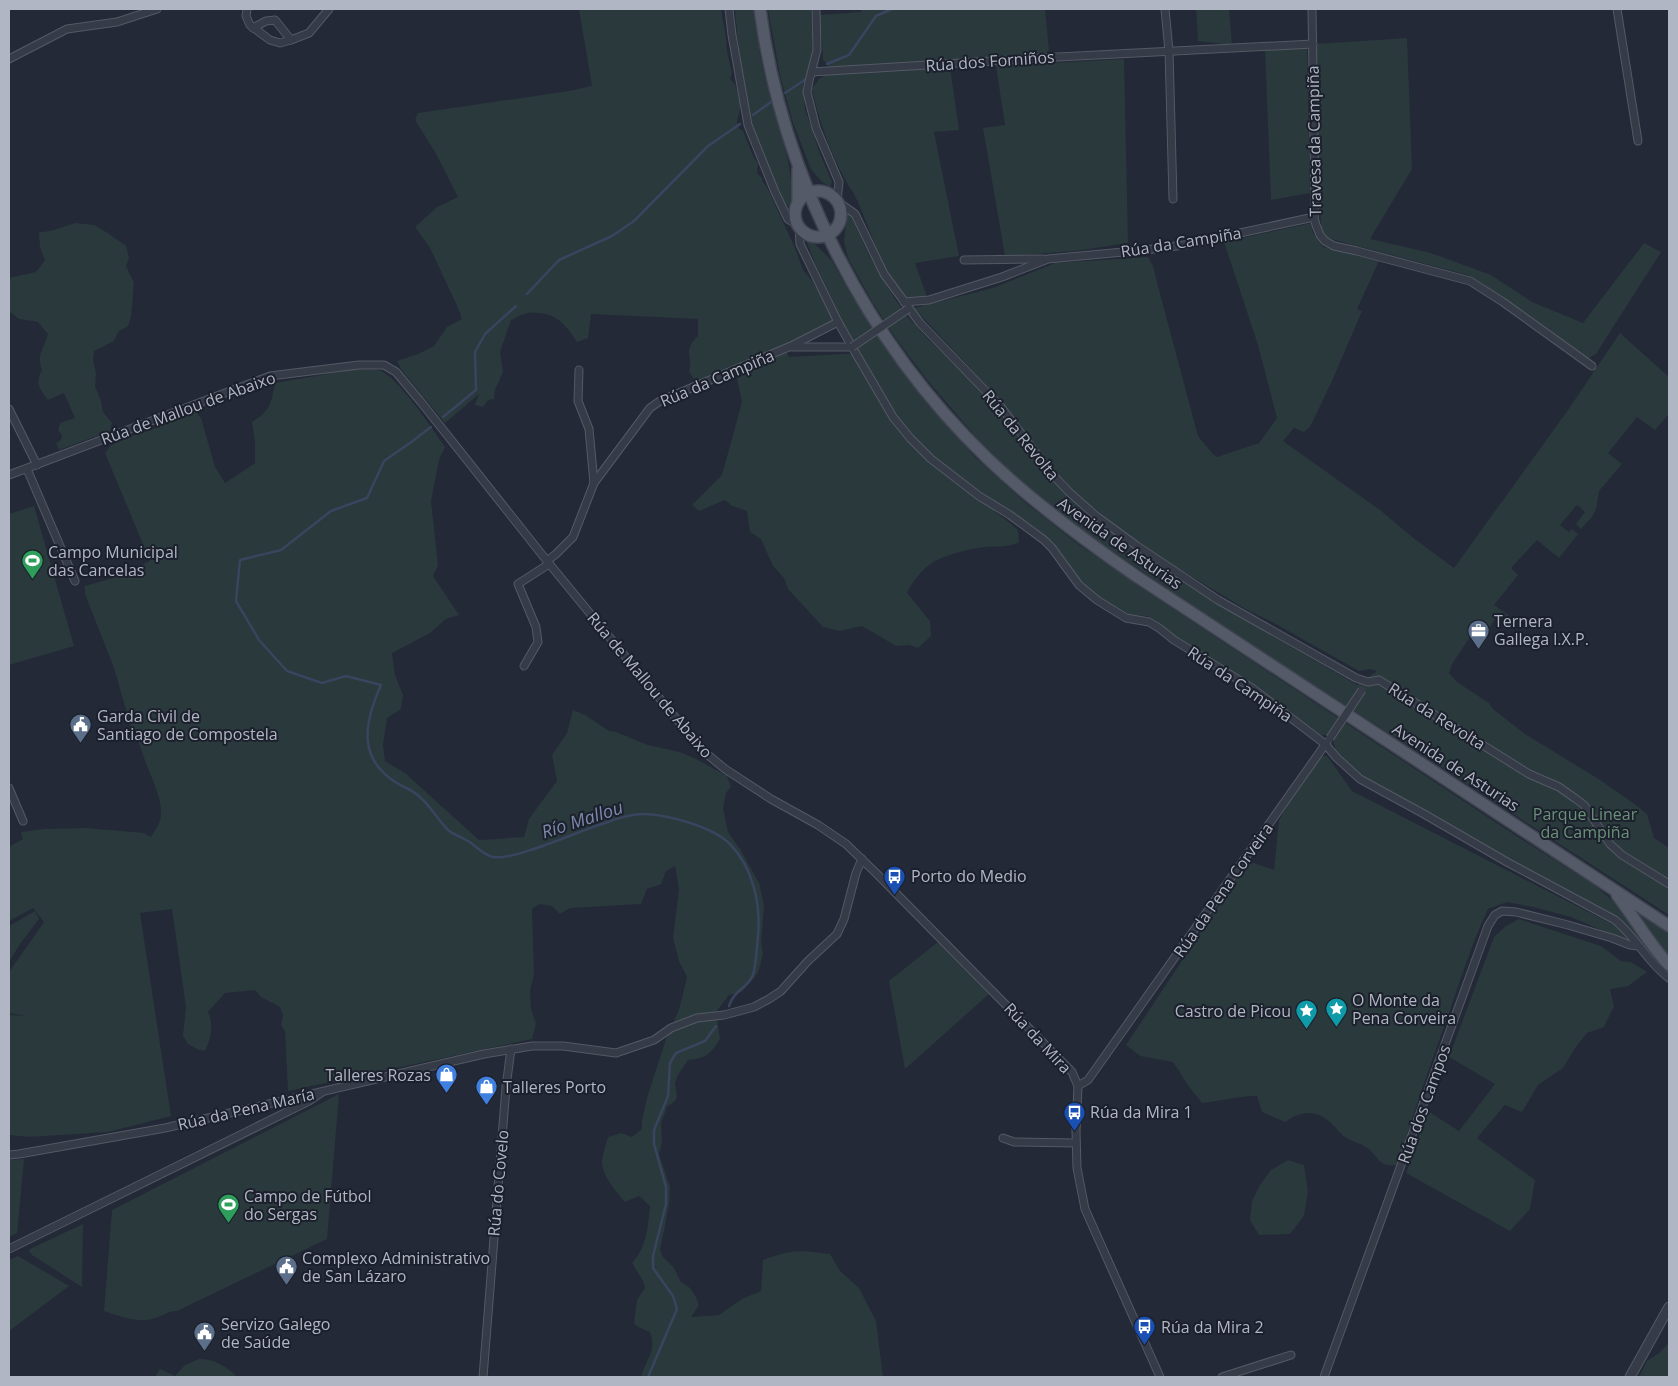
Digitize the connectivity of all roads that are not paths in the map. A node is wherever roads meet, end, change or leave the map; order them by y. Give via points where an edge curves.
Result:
1 (157, 9) edge
2 (247, 9) edge
3 (329, 9) edge
4 (729, 9) edge
5 (760, 9) edge
6 (816, 9) edge
7 (1165, 9) edge
8 (1312, 9) edge
9 (1617, 9) edge
10 (253, 28) junction
11 (292, 40) junction
12 (1312, 44) junction
13 (1169, 51) junction
14 (9, 59) edge
15 (812, 72) junction
16 (1638, 141) dead end
17 (798, 163) junction
18 (810, 192) junction
19 (826, 192) junction
20 (1173, 199) dead end
21 (837, 201) junction
22 (798, 202) junction
23 (1314, 217) junction
24 (799, 226) junction
25 (832, 231) junction
26 (813, 236) junction
27 (838, 256) junction
28 (1048, 259) junction
29 (964, 260) dead end
30 (906, 305) junction
31 (838, 322) junction
32 (791, 346) junction
33 (852, 346) junction
34 (1592, 366) dead end
35 (579, 370) dead end
36 (9, 409) edge
37 (37, 465) junction
38 (28, 469) junction
39 (9, 475) edge
40 (594, 483) junction
41 (548, 563) junction
42 (74, 581) dead end
43 (524, 666) dead end
44 (1368, 682) junction
45 (1328, 741) junction
46 (9, 788) edge
47 (23, 821) dead end
48 (862, 859) junction
49 (1669, 884) edge
50 (1611, 888) junction
51 (1666, 922) edge
52 (1638, 946) junction
53 (1669, 965) edge
54 (1669, 978) edge
55 (511, 1049) junction
56 (1078, 1086) junction
57 (321, 1091) junction
58 (1003, 1138) dead end
59 (1076, 1143) junction
60 (9, 1155) edge
61 (9, 1249) edge
62 (1669, 1307) edge
63 (1291, 1355) dead end
64 (483, 1377) edge
65 (1160, 1377) edge
66 (1222, 1377) edge
67 (1324, 1377) edge
68 (1630, 1377) edge

1 - 14 street via 117,22 67,29
2 - 10 street via 247,20
3 - 11 street via 309,33
4 - 24 street via 748,125 783,210
5 - 17 main road via 780,106
6 - 15 street via 817,50
7 - 13 street
8 - 12 street, Travesa da Campiña
9 - 16 street
10 - 11 street via 275,42
10 - 11 street via 275,20
12 - 13 street, Rúa dos Forniños
12 - 23 street, Travesa da Campiña
13 - 15 street, Rúa dos Forniños
13 - 20 street
15 - 21 street via 808,92 816,128 839,182
17 - 18 main road
17 - 19 main road
17 - 22 main road
18 - 19 main road
18 - 22 main road
18 - 25 main road
19 - 21 main road
21 - 25 main road via 840,217
21 - 30 street, Rúa da Revolta via 855,214 884,274
22 - 24 main road via 795,216
23 - 28 street, Rúa da Campiña via 1184,245
23 - 34 street, Travesa da Campiña via 1320,235 1334,246 1470,281
24 - 26 main road
24 - 31 street via 800,244
25 - 26 main road
25 - 27 main road
26 - 27 main road
27 - 50 main road, Avenida de Asturias via 872,316 920,383 973,444 1036,503 1136,576
28 - 29 street, Rúa da Campiña
28 - 30 street, Rúa da Campiña via 1002,277
30 - 33 street, Rúa da Campiña, bridge
30 - 44 street, Rúa da Revolta via 1001,407 1062,486 1096,516 1218,600
31 - 32 street, Rúa da Campiña
31 - 33 street
32 - 33 street, Rúa da Campiña
32 - 40 street, Rúa da Campiña via 660,401 650,408
33 - 45 street, Rúa da Campiña via 893,417 910,438 954,477 1044,540 1079,585 1118,614 1149,622
35 - 40 street via 578,401 589,429
36 - 37 street
37 - 38 street
37 - 41 street, Rúa de Mallou de Abaixo via 270,376 384,365 396,372 421,402
38 - 39 street
38 - 42 street
40 - 41 street, Rúa da Campiña via 572,537
41 - 43 street via 518,584 536,627 538,642
41 - 48 street, Rúa de Mallou de Abaixo via 702,750 725,769 846,844
44 - 45 street, Rúa da Pena Corveira, bridge
44 - 49 street, Rúa da Revolta via 1379,680 1529,774 1559,787 1584,805 1610,844 1622,855
45 - 52 street, Rúa da Campiña via 1337,758 1360,779 1615,920
45 - 56 street, Rúa da Pena Corveira via 1088,1080
46 - 47 street
48 - 55 street, Rúa da Pena María via 837,934 770,1000 724,1015 697,1018 671,1028 654,1040 616,1053 563,1046
48 - 56 street, Rúa da Mira via 1072,1072
50 - 51 main road, Avenida de Asturias
50 - 53 main road
52 - 54 street, Rúa da Campiña
52 - 67 street, Rúa dos Campos via 1516,912 1502,911 1496,915 1488,926
55 - 57 street, Rúa da Pena María
55 - 64 street, Rúa do Covelo
56 - 59 street, Rúa da Mira
57 - 60 street, Rúa da Pena María via 164,1128
57 - 61 street via 300,1106
58 - 59 street via 1014,1142
59 - 65 street, Rúa da Mira via 1085,1208
62 - 68 street
63 - 66 street

